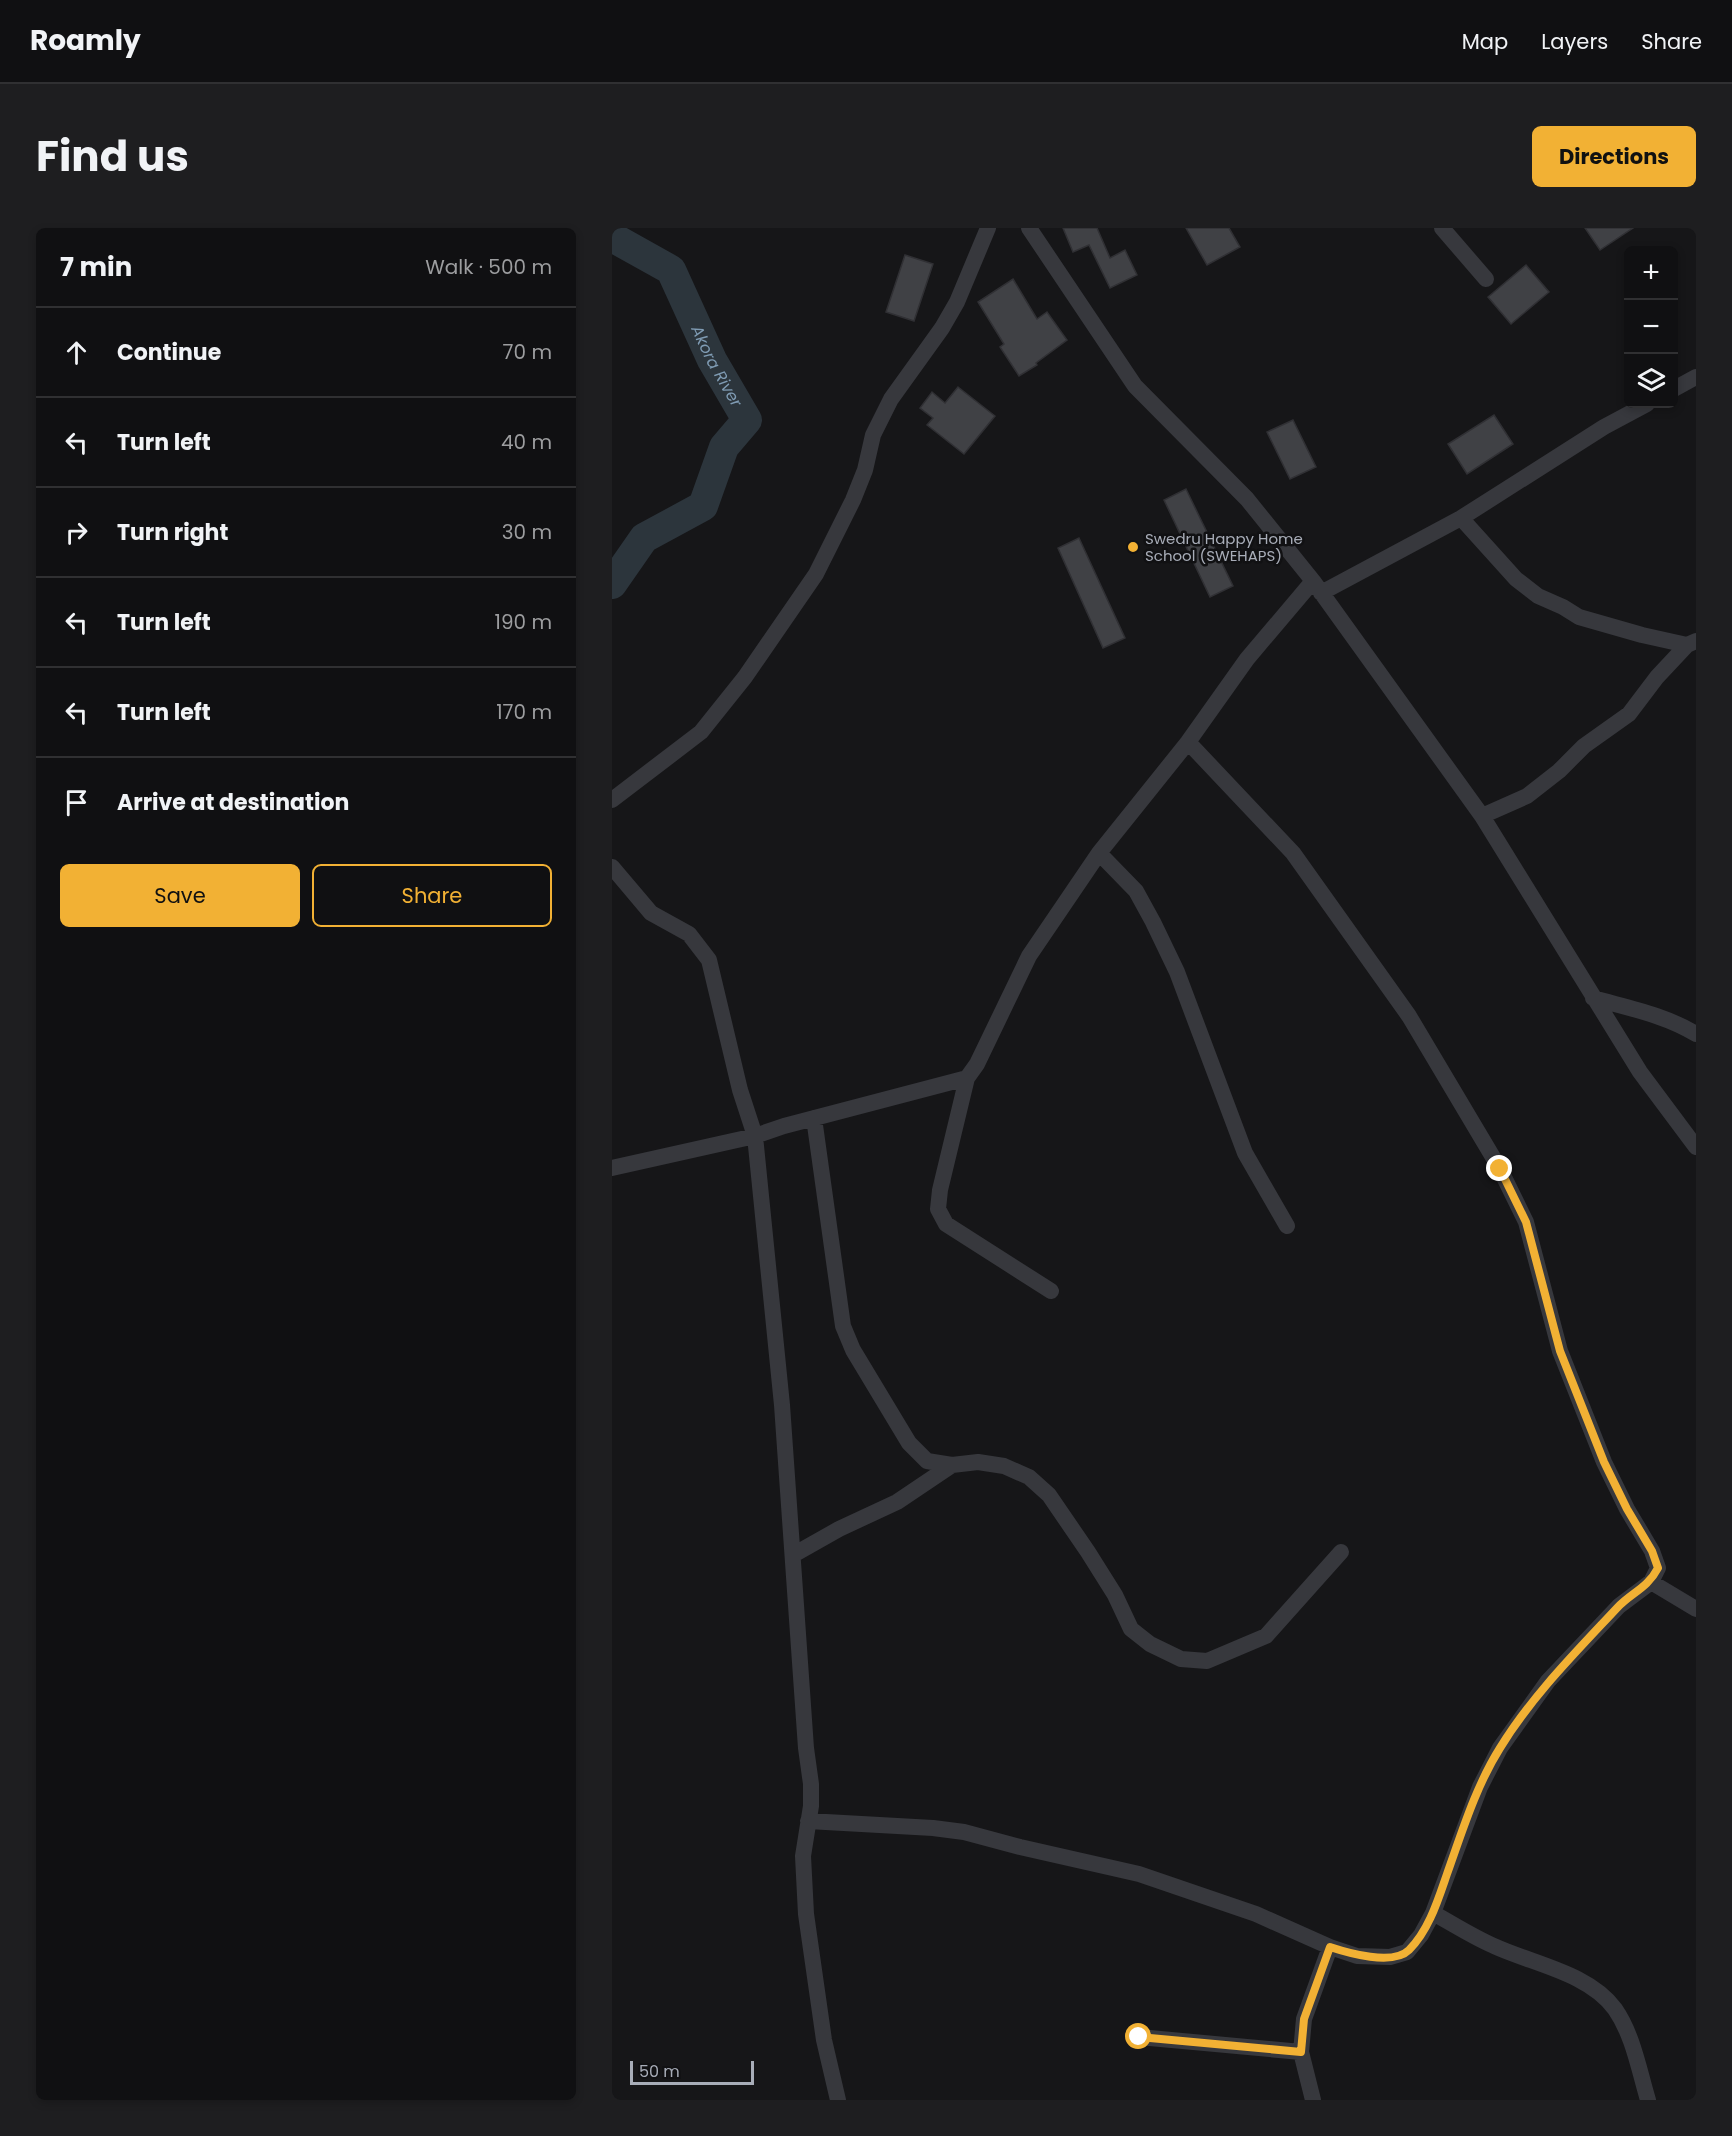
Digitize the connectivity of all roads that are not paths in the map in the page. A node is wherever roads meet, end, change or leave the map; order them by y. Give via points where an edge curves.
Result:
1 (988, 228) edge
2 (1029, 228) edge
3 (1442, 228) edge
4 (1486, 279) dead end
5 (1696, 377) edge
6 (1678, 387) edge
7 (1640, 408) edge
8 (1461, 518) junction
9 (1317, 587) junction
10 (1692, 643) edge
11 (1188, 741) junction
12 (612, 800) edge
13 (1482, 816) junction
14 (1099, 853) junction
15 (612, 867) edge
16 (1593, 998) junction
17 (1696, 1034) edge
18 (967, 1078) junction
19 (814, 1118) junction
20 (755, 1136) junction
21 (1696, 1147) edge
22 (612, 1168) edge
23 (1287, 1226) dead end
24 (1051, 1291) dead end
25 (952, 1465) junction
26 (1341, 1552) dead end
27 (793, 1555) junction
28 (1651, 1582) junction
29 (1696, 1609) edge
30 (808, 1821) junction
31 (1433, 1913) junction
32 (1330, 1947) junction
33 (1139, 2037) dead end
34 (1301, 2052) junction
35 (838, 2100) edge
36 (1312, 2100) edge
37 (1648, 2100) edge

1 - 12 street via 957,302 891,399 873,435 853,500 816,574 745,677 701,732
2 - 9 street via 1136,386 1247,500
3 - 4 street
5 - 6 street
7 - 8 street
8 - 9 street
8 - 10 street via 1516,579 1538,596 1579,617 1642,635
9 - 11 street via 1247,659
9 - 13 street
10 - 13 street via 1657,677 1629,714 1584,746 1527,796
11 - 14 street
11 - 28 street via 1293,853 1409,1016 1500,1169 1526,1222 1560,1351 1604,1462 1652,1551 1658,1568
13 - 16 street
14 - 18 street via 1029,956
14 - 23 street via 1136,891 1153,922 1177,972 1245,1153
15 - 20 street via 651,913 689,934 709,960
16 - 17 street via 1643,1011
16 - 21 street via 1640,1072
18 - 19 street
18 - 24 street via 938,1209 946,1224
19 - 20 street
19 - 25 street via 843,1326 853,1350 909,1443 927,1461
20 - 22 street
20 - 27 street
25 - 26 street via 978,1462 1004,1466 1029,1477 1049,1495 1088,1552 1131,1629 1150,1644 1181,1659 1208,1661 1266,1636
25 - 27 street via 897,1502
27 - 30 street via 811,1784
28 - 29 street
28 - 31 street via 1619,1606 1548,1681 1500,1748 1480,1786
30 - 32 street via 963,1832 1139,1874 1256,1914
30 - 35 street via 803,1856 806,1914 824,2040
31 - 32 street via 1407,1952 1390,1957 1357,1956
31 - 37 street via 1491,1945 1572,1975 1599,1993 1615,2010 1631,2041
32 - 34 street via 1304,2019
33 - 34 street
34 - 36 street

